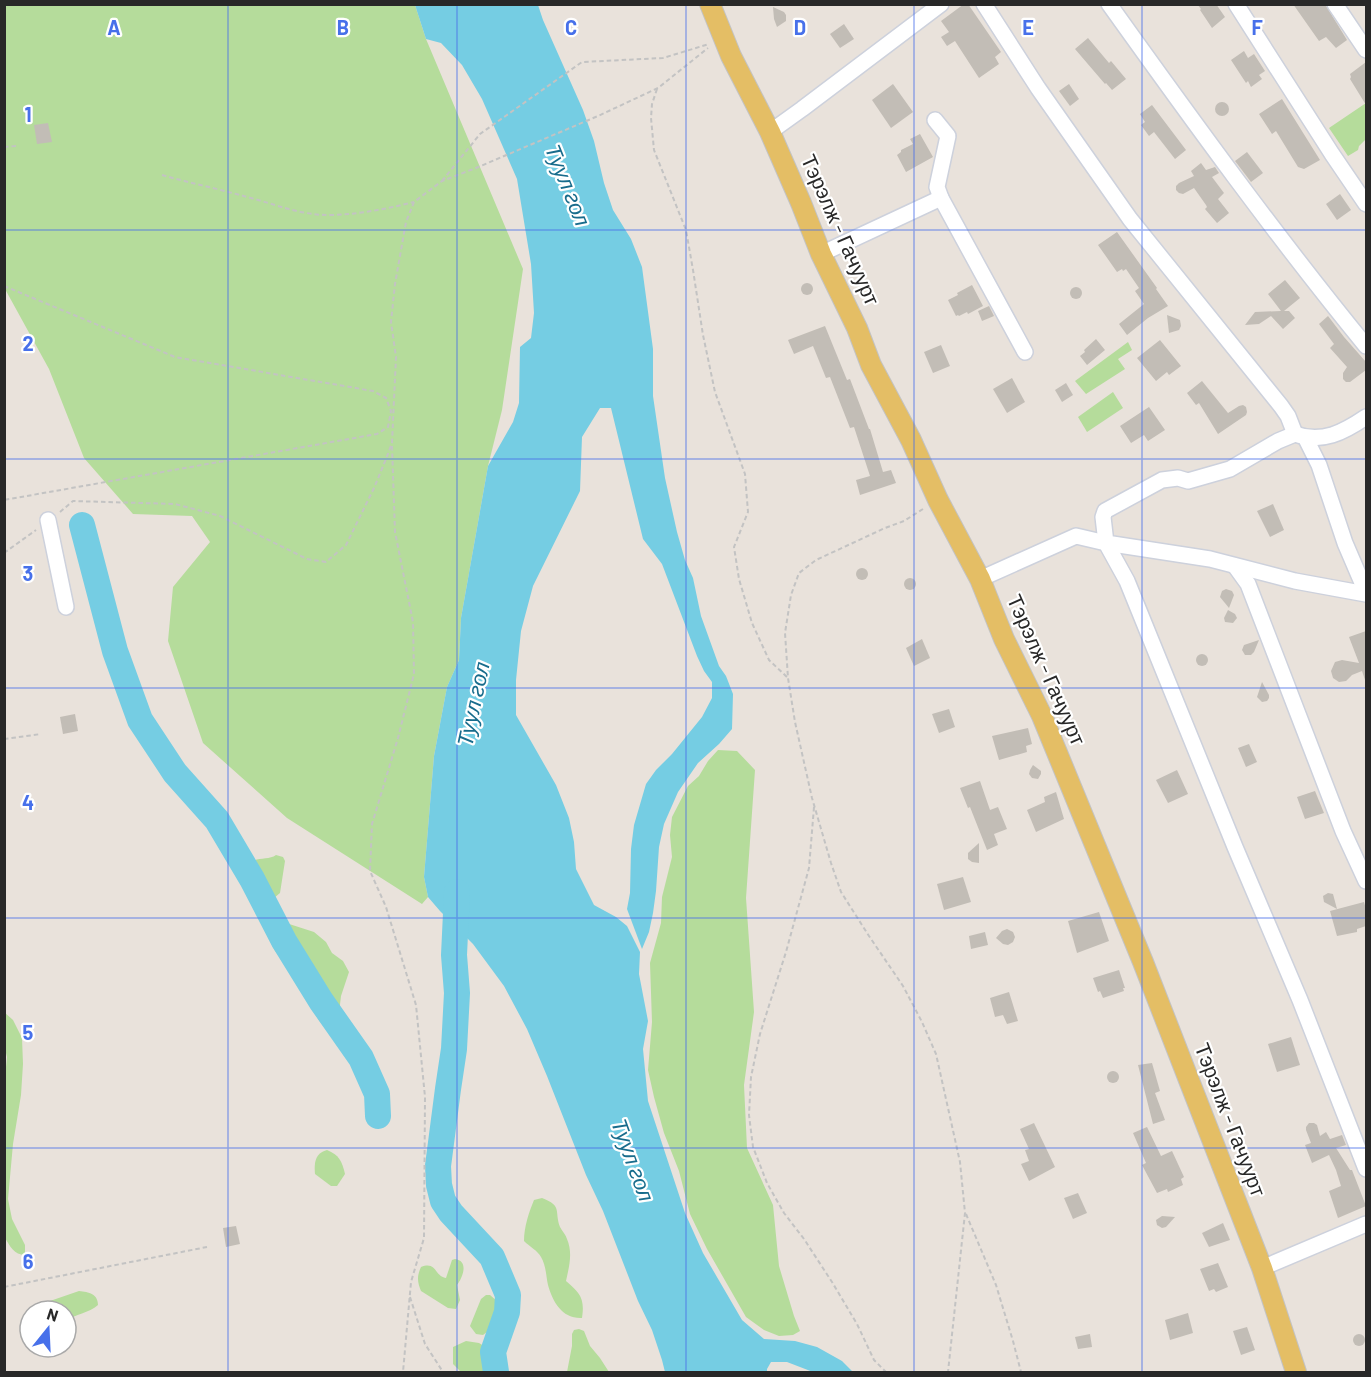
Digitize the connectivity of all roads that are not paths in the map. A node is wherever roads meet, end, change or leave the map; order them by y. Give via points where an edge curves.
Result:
1 (710, 4) edge
2 (941, 4) edge
3 (984, 4) edge
4 (1109, 4) edge
5 (1236, 4) edge
6 (1335, 4) edge
7 (1366, 50) edge
8 (935, 120) dead end
9 (770, 132) junction
10 (941, 198) junction
11 (1366, 204) edge
12 (821, 254) junction
13 (1366, 346) edge
14 (1025, 352) dead end
15 (1366, 417) edge
16 (1301, 436) junction
17 (48, 520) road end
18 (1106, 543) junction
19 (1236, 566) junction
20 (980, 579) junction
21 (1366, 588) edge
22 (1366, 594) edge
23 (66, 607) dead end
24 (1366, 881) edge
25 (1366, 1169) edge
26 (1366, 1224) edge
27 (1262, 1268) junction
28 (1296, 1372) edge

1 - 9 main road, Тэрэлж - Гачуурт via 731,56
2 - 9 street
3 - 16 street via 1130,219
4 - 13 street via 1307,273
5 - 11 street
6 - 7 street
8 - 10 street via 948,136 938,187
9 - 12 main road, Тэрэлж - Гачуурт
10 - 12 street
10 - 14 street
12 - 20 main road, Тэрэлж - Гачуурт via 858,328 871,365
15 - 16 street via 1323,438
16 - 18 street via 1278,441 1230,469 1188,481 1162,480 1126,499 1105,512
16 - 21 street via 1319,465 1345,543
17 - 23 street
18 - 19 street
18 - 20 street via 1076,536
18 - 25 street via 1127,581
19 - 22 street
19 - 24 street via 1248,584
20 - 27 main road, Тэрэлж - Гачуурт via 1042,716 1139,952
26 - 27 street
27 - 28 main road, Тэрэлж - Гачуурт

